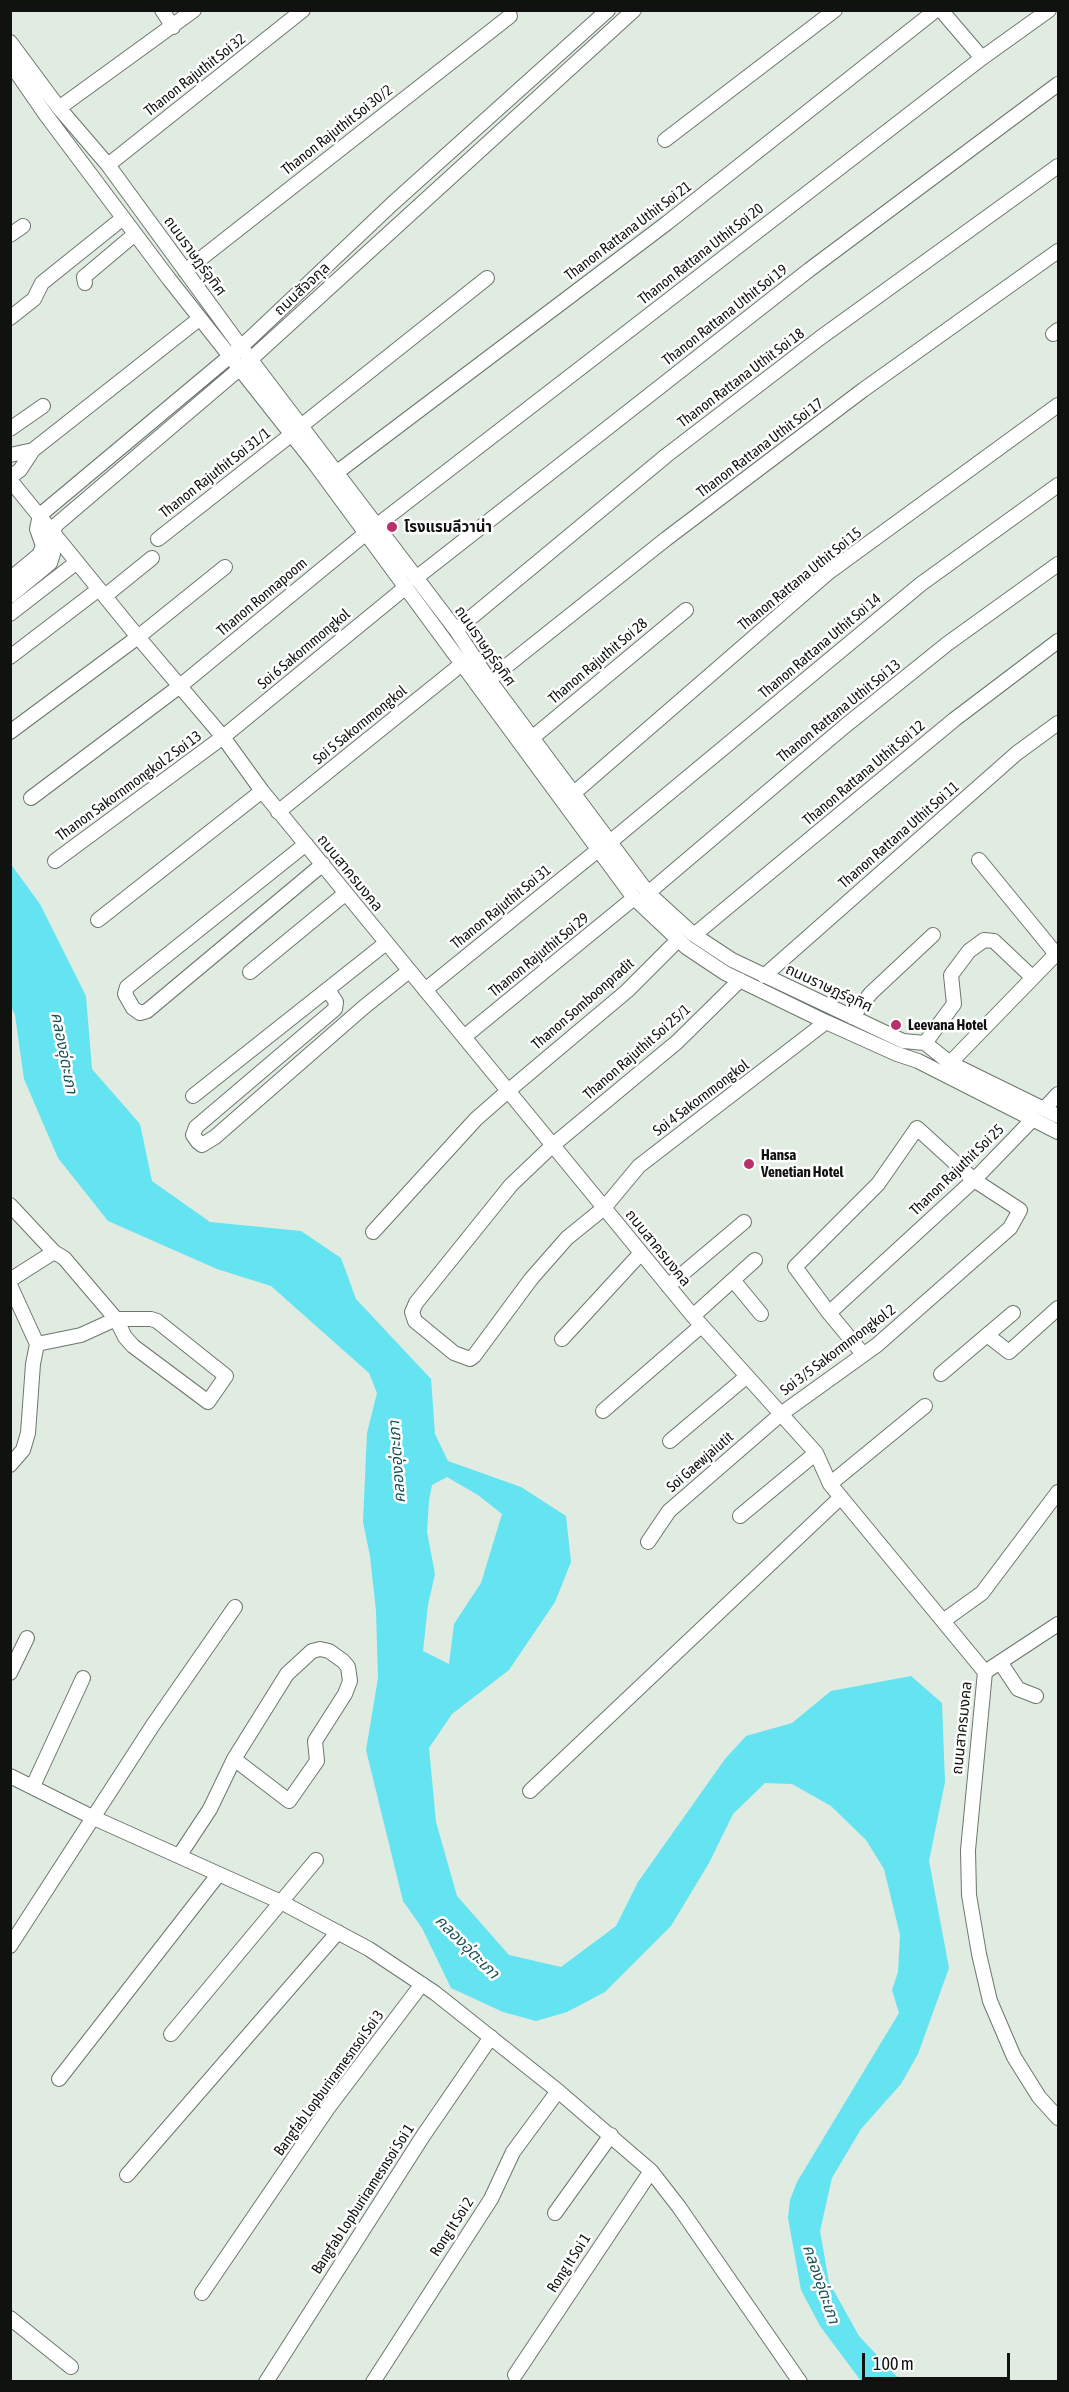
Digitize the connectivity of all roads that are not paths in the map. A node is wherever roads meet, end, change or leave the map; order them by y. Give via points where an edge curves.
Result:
1 (162, 10) edge
2 (194, 10) edge
3 (303, 10) edge
4 (608, 10) edge
5 (634, 10) edge
6 (835, 10) edge
7 (936, 10) edge
8 (941, 10) edge
9 (1049, 10) edge
10 (510, 16) dead end
11 (173, 27) junction
12 (10, 42) edge
13 (982, 58) junction
14 (10, 63) edge
15 (1059, 84) edge
16 (59, 108) junction
17 (665, 140) dead end
18 (108, 165) junction
19 (1059, 166) edge
20 (123, 218) junction
21 (23, 226) dead end
22 (135, 234) junction
23 (10, 235) edge
24 (1059, 251) edge
25 (185, 271) junction
26 (487, 278) dead end
27 (85, 283) dead end
28 (10, 318) edge
29 (199, 319) junction
30 (241, 347) junction
31 (228, 356) junction
32 (251, 359) junction
33 (238, 369) junction
34 (1059, 405) edge
35 (43, 406) dead end
36 (296, 430) junction
37 (13, 432) edge
38 (33, 450) junction
39 (10, 455) edge
40 (336, 473) junction
41 (10, 479) edge
42 (1059, 485) edge
43 (40, 515) junction
44 (370, 530) junction
45 (53, 532) junction
46 (158, 539) dead end
47 (152, 558) dead end
48 (77, 562) junction
49 (1059, 564) edge
50 (225, 567) dead end
51 (10, 579) edge
52 (410, 582) junction
53 (102, 592) junction
54 (10, 596) edge
55 (686, 610) dead end
56 (10, 614) edge
57 (456, 630) junction
58 (138, 637) junction
59 (1059, 641) edge
60 (10, 657) edge
61 (463, 663) junction
62 (489, 680) junction
63 (180, 686) junction
64 (510, 719) junction
65 (1059, 723) edge
66 (10, 732) edge
67 (223, 737) junction
68 (532, 738) junction
69 (262, 791) junction
70 (574, 793) junction
71 (31, 798) dead end
72 (279, 812) junction
73 (610, 842) junction
74 (306, 844) junction
75 (598, 850) junction
76 (979, 860) dead end
77 (55, 861) dead end
78 (323, 864) junction
79 (346, 893) junction
80 (648, 893) junction
81 (634, 898) junction
82 (98, 920) dead end
83 (694, 935) junction
84 (933, 935) dead end
85 (678, 940) junction
86 (386, 943) junction
87 (409, 971) junction
88 (250, 972) dead end
89 (764, 976) junction
90 (1032, 977) junction
91 (740, 980) junction
92 (328, 990) junction
93 (425, 990) junction
94 (852, 1017) junction
95 (826, 1022) junction
96 (464, 1037) junction
97 (903, 1041) junction
98 (925, 1043) junction
99 (897, 1054) junction
100 (950, 1063) junction
101 (508, 1090) junction
102 (1059, 1094) edge
103 (193, 1096) dead end
104 (1044, 1108) junction
105 (1059, 1116) edge
106 (1032, 1120) junction
107 (1059, 1132) edge
108 (553, 1145) junction
109 (974, 1180) junction
110 (10, 1205) edge
111 (604, 1208) junction
112 (744, 1222) dead end
113 (373, 1232) dead end
114 (54, 1252) junction
115 (641, 1252) junction
116 (755, 1260) dead end
117 (733, 1280) junction
118 (10, 1282) edge
119 (668, 1286) junction
120 (1059, 1308) edge
121 (1013, 1312) dead end
122 (761, 1314) dead end
123 (829, 1314) junction
124 (116, 1319) junction
125 (697, 1321) junction
126 (987, 1335) junction
127 (562, 1340) dead end
128 (37, 1344) junction
129 (863, 1354) junction
130 (470, 1359) joint
131 (941, 1374) dead end
132 (746, 1377) junction
133 (925, 1406) dead end
134 (603, 1411) dead end
135 (781, 1414) junction
136 (670, 1441) dead end
137 (816, 1453) junction
138 (10, 1466) edge
139 (830, 1484) junction
140 (1059, 1492) edge
141 (842, 1497) junction
142 (740, 1516) dead end
143 (648, 1542) dead end
144 (235, 1607) dead end
145 (943, 1621) junction
146 (1059, 1624) edge
147 (27, 1638) dead end
148 (1000, 1662) junction
149 (985, 1672) junction
150 (10, 1673) edge
151 (83, 1678) dead end
152 (1036, 1696) dead end
153 (234, 1759) junction
154 (10, 1776) edge
155 (33, 1786) junction
156 (530, 1791) dead end
157 (94, 1818) junction
158 (179, 1856) junction
159 (316, 1860) dead end
160 (218, 1875) junction
161 (280, 1902) junction
162 (338, 1932) junction
163 (10, 1946) edge
164 (422, 1984) junction
165 (171, 2034) dead end
166 (491, 2037) junction
167 (59, 2079) dead end
168 (558, 2091) junction
169 (1059, 2118) edge
170 (611, 2135) junction
171 (651, 2171) junction
172 (127, 2175) dead end
173 (555, 2213) dead end
174 (202, 2293) dead end
175 (10, 2318) edge
176 (70, 2367) dead end
177 (515, 2375) dead end
178 (266, 2382) edge
179 (373, 2382) edge
180 (800, 2382) edge

1 - 11 street
2 - 11 street
3 - 18 street, Thanon Rajuthit Soi 32
4 - 30 street, ถนนสัจจกุล via 392,204
5 - 32 street, ถนนสัจจกุล
6 - 17 street
7 - 40 street, Thanon Rattana Uthit Soi 21 via 668,223
8 - 13 street
9 - 13 street, Thanon Rattana Uthit Soi 20
10 - 25 street, Thanon Rajuthit Soi 30/2
11 - 16 street
12 - 16 street, ถนนราษฏร์อุทิศ
13 - 44 street, Thanon Rattana Uthit Soi 20
14 - 20 street, ถนนราษฏร์อุทิศ
15 - 52 street, Thanon Rattana Uthit Soi 19 via 809,270
16 - 18 street, ถนนราษฏร์อุทิศ
18 - 25 street, ถนนราษฏร์อุทิศ
19 - 57 street, Thanon Rattana Uthit Soi 18 via 820,338 667,455
20 - 22 street, ถนนราษฏร์อุทิศ
20 - 28 street via 42,283 34,299
21 - 23 street
22 - 27 street via 84,277
22 - 29 street, ถนนราษฏร์อุทิศ
24 - 62 street, Thanon Rattana Uthit Soi 17 via 844,404
25 - 30 street, ถนนราษฏร์อุทิศ
26 - 36 street, Thanon Rajuthit Soi 31/1
29 - 31 street, ถนนราษฏร์อุทิศ
29 - 38 street
30 - 31 street, ถนนสัจจกุล
30 - 32 street, ถนนราษฏร์อุทิศ
31 - 33 street, ถนนราษฏร์อุทิศ
31 - 43 street, ถนนสัจจกุล
32 - 33 street, ถนนสัจจกุล
32 - 36 street, ถนนราษฏร์อุทิศ
33 - 36 street, ถนนราษฏร์อุทิศ
33 - 45 street, ถนนสัจจกุล via 56,525
34 - 70 street, Thanon Rattana Uthit Soi 15 via 829,573
35 - 37 street
36 - 40 street, ถนนราษฏร์อุทิศ
36 - 44 street, ถนนราษฏร์อุทิศ
36 - 46 street, Thanon Rajuthit Soi 31/1
38 - 39 street
38 - 41 street
40 - 44 street, ถนนราษฏร์อุทิศ
41 - 43 street, ถนนสาครมงคล
42 - 73 street, Thanon Rattana Uthit Soi 14 via 921,584
43 - 45 street, ถนนสาครมงคล
43 - 51 street via 37,529 43,546 39,555
44 - 52 street, ถนนราษฏร์อุทิศ
44 - 63 street, Thanon Ronnapoom
45 - 48 street, ถนนสาครมงคล
45 - 54 street via 50,563
47 - 53 street
48 - 53 street, ถนนสาครมงคล
48 - 56 street
49 - 80 street, Thanon Rattana Uthit Soi 13 via 947,644
50 - 58 street
52 - 57 street, ถนนราษฏร์อุทิศ
52 - 61 street, ถนนราษฏร์อุทิศ
52 - 67 street, Soi 6 Sakornmongkol
53 - 58 street, ถนนสาครมงคล
53 - 60 street
55 - 68 street, Thanon Rajuthit Soi 28
57 - 62 street, ถนนราษฏร์อุทิศ
58 - 63 street, ถนนสาครมงคล
58 - 66 street
59 - 83 street, Thanon Rattana Uthit Soi 12 via 955,719
61 - 64 street, ถนนราษฏร์อุทิศ
61 - 72 street, Soi 5 Sakornmongkol
62 - 64 street, ถนนราษฏร์อุทิศ
63 - 67 street, ถนนสาครมงคล
63 - 71 street, Thanon Ronnapoom
64 - 68 street, ถนนราษฏร์อุทิศ
64 - 75 street, ถนนราษฏร์อุทิศ
65 - 89 street, Thanon Rattana Uthit Soi 11 via 1017,753
67 - 69 street, ถนนสาครมงคล
67 - 77 street, Thanon Sakornmongkol 2 Soi 13
68 - 70 street, ถนนราษฏร์อุทิศ
69 - 72 street, ถนนสาครมงคล
69 - 82 street
70 - 73 street, ถนนราษฏร์อุทิศ
72 - 74 street, ถนนสาครมงคล
73 - 80 street, ถนนราษฏร์อุทิศ
74 - 78 street, ถนนสาครมงคล
74 - 78 street via 127,987 125,994 133,1008 140,1013 147,1011
75 - 81 street, ถนนราษฏร์อุทิศ
75 - 93 street, Thanon Rajuthit Soi 31
76 - 90 street via 1056,954
78 - 79 street, ถนนสาครมงคล
79 - 86 street, ถนนสาครมงคล
79 - 88 street
80 - 83 street, ถนนราษฏร์อุทิศ
81 - 85 street, ถนนราษฏร์อุทิศ
81 - 96 street, Thanon Rajuthit Soi 29
83 - 89 street, ถนนราษฏร์อุทิศ
84 - 94 street via 871,993
85 - 91 street, ถนนราษฏร์อุทิศ
85 - 101 street, Thanon Somboonpradit via 627,991
86 - 87 street, ถนนสาครมงคล
86 - 92 street
87 - 92 street via 215,1137 202,1145 198,1142 193,1135 196,1127 335,1009 336,1002
87 - 93 street, ถนนสาครมงคล
89 - 94 street, ถนนราษฏร์อุทิศ
90 - 98 street via 994,941 984,940 969,951 951,975 954,1005
90 - 100 street
91 - 95 street, ถนนราษฏร์อุทิศ
91 - 108 street, Thanon Rajuthit Soi 25/1 via 677,1042
92 - 103 street
93 - 96 street, ถนนสาครมงคล
94 - 97 street, ถนนราษฏร์อุทิศ
95 - 99 street, ถนนราษฏร์อุทิศ
95 - 111 street, Soi 4 Sakornmongkol via 639,1166
96 - 101 street, ถนนสาครมงคล
97 - 98 street, ถนนราษฏร์อุทิศ
97 - 99 street
98 - 100 street
99 - 106 street, ถนนราษฏร์อุทิศ
100 - 104 street
101 - 108 street, ถนนสาครมงคล
101 - 113 street, Thanon Somboonpradit via 476,1119
102 - 104 street
104 - 105 street
106 - 107 street, ถนนราษฏร์อุทิศ
106 - 109 street, Thanon Rajuthit Soi 25
108 - 111 street, ถนนสาครมงคล
108 - 130 street, Thanon Rajuthit Soi 25/1 via 511,1185 412,1312 415,1321 454,1353
109 - 123 street, Thanon Rajuthit Soi 25
109 - 123 street via 917,1128 878,1184 795,1267
109 - 129 street, Soi 3/5 Sakormmongkol 2 via 1020,1210 1010,1228
110 - 114 street
111 - 115 street, ถนนสาครมงคล
111 - 130 street, Soi 4 Sakornmongkol via 567,1238
112 - 119 street
114 - 118 street
114 - 124 street via 64,1258
115 - 119 street, ถนนสาครมงคล
115 - 127 street
116 - 117 street
117 - 122 street
117 - 125 street
118 - 128 street
119 - 125 street, ถนนสาครมงคล
120 - 126 street via 1009,1352
121 - 126 street
123 - 129 street
124 - 124 street via 157,1321 226,1376 208,1402 133,1346
124 - 128 street via 81,1335
125 - 132 street, ถนนสาครมงคล
125 - 134 street
126 - 131 street
128 - 138 street via 28,1433 23,1450
129 - 135 street, Soi 3/5 Sakormmongkol 2
132 - 135 street, ถนนสาครมงคล
132 - 136 street
133 - 139 street
135 - 137 street, ถนนสาครมงคล
135 - 143 street, Soi Gaewjaiutit via 669,1511
137 - 139 street, ถนนสาครมงคล
137 - 142 street
139 - 141 street, ถนนสาครมงคล
140 - 145 street via 982,1593
141 - 145 street, ถนนสาครมงคล
141 - 156 street
144 - 157 street
145 - 149 street, ถนนสาครมงคล
146 - 148 street
147 - 150 street
148 - 149 street
148 - 152 street via 1018,1689
149 - 169 street, ถนนสาครมงคล via 968,1850 969,1895 990,2001 1014,2057 1039,2097
151 - 155 street
153 - 153 street via 265,1706 296,1664 320,1649 343,1661 350,1682 315,1741 317,1761 289,1801
153 - 158 street via 210,1809
154 - 155 street
155 - 157 street
157 - 158 street
157 - 163 street
158 - 160 street
159 - 161 street
160 - 161 street
160 - 167 street
161 - 162 street
161 - 165 street
162 - 164 street
162 - 172 street
164 - 166 street
164 - 174 street, Bangfab Lopburiramesnsoi Soi 3 via 328,2108
166 - 168 street
166 - 178 street, Bangfab Lopburiramesnsoi Soi 1
168 - 170 street
168 - 179 street, Rong It Soi 2 via 513,2152 491,2199
170 - 171 street
170 - 173 street
171 - 177 street, Rong It Soi 1
171 - 180 street
175 - 176 street

